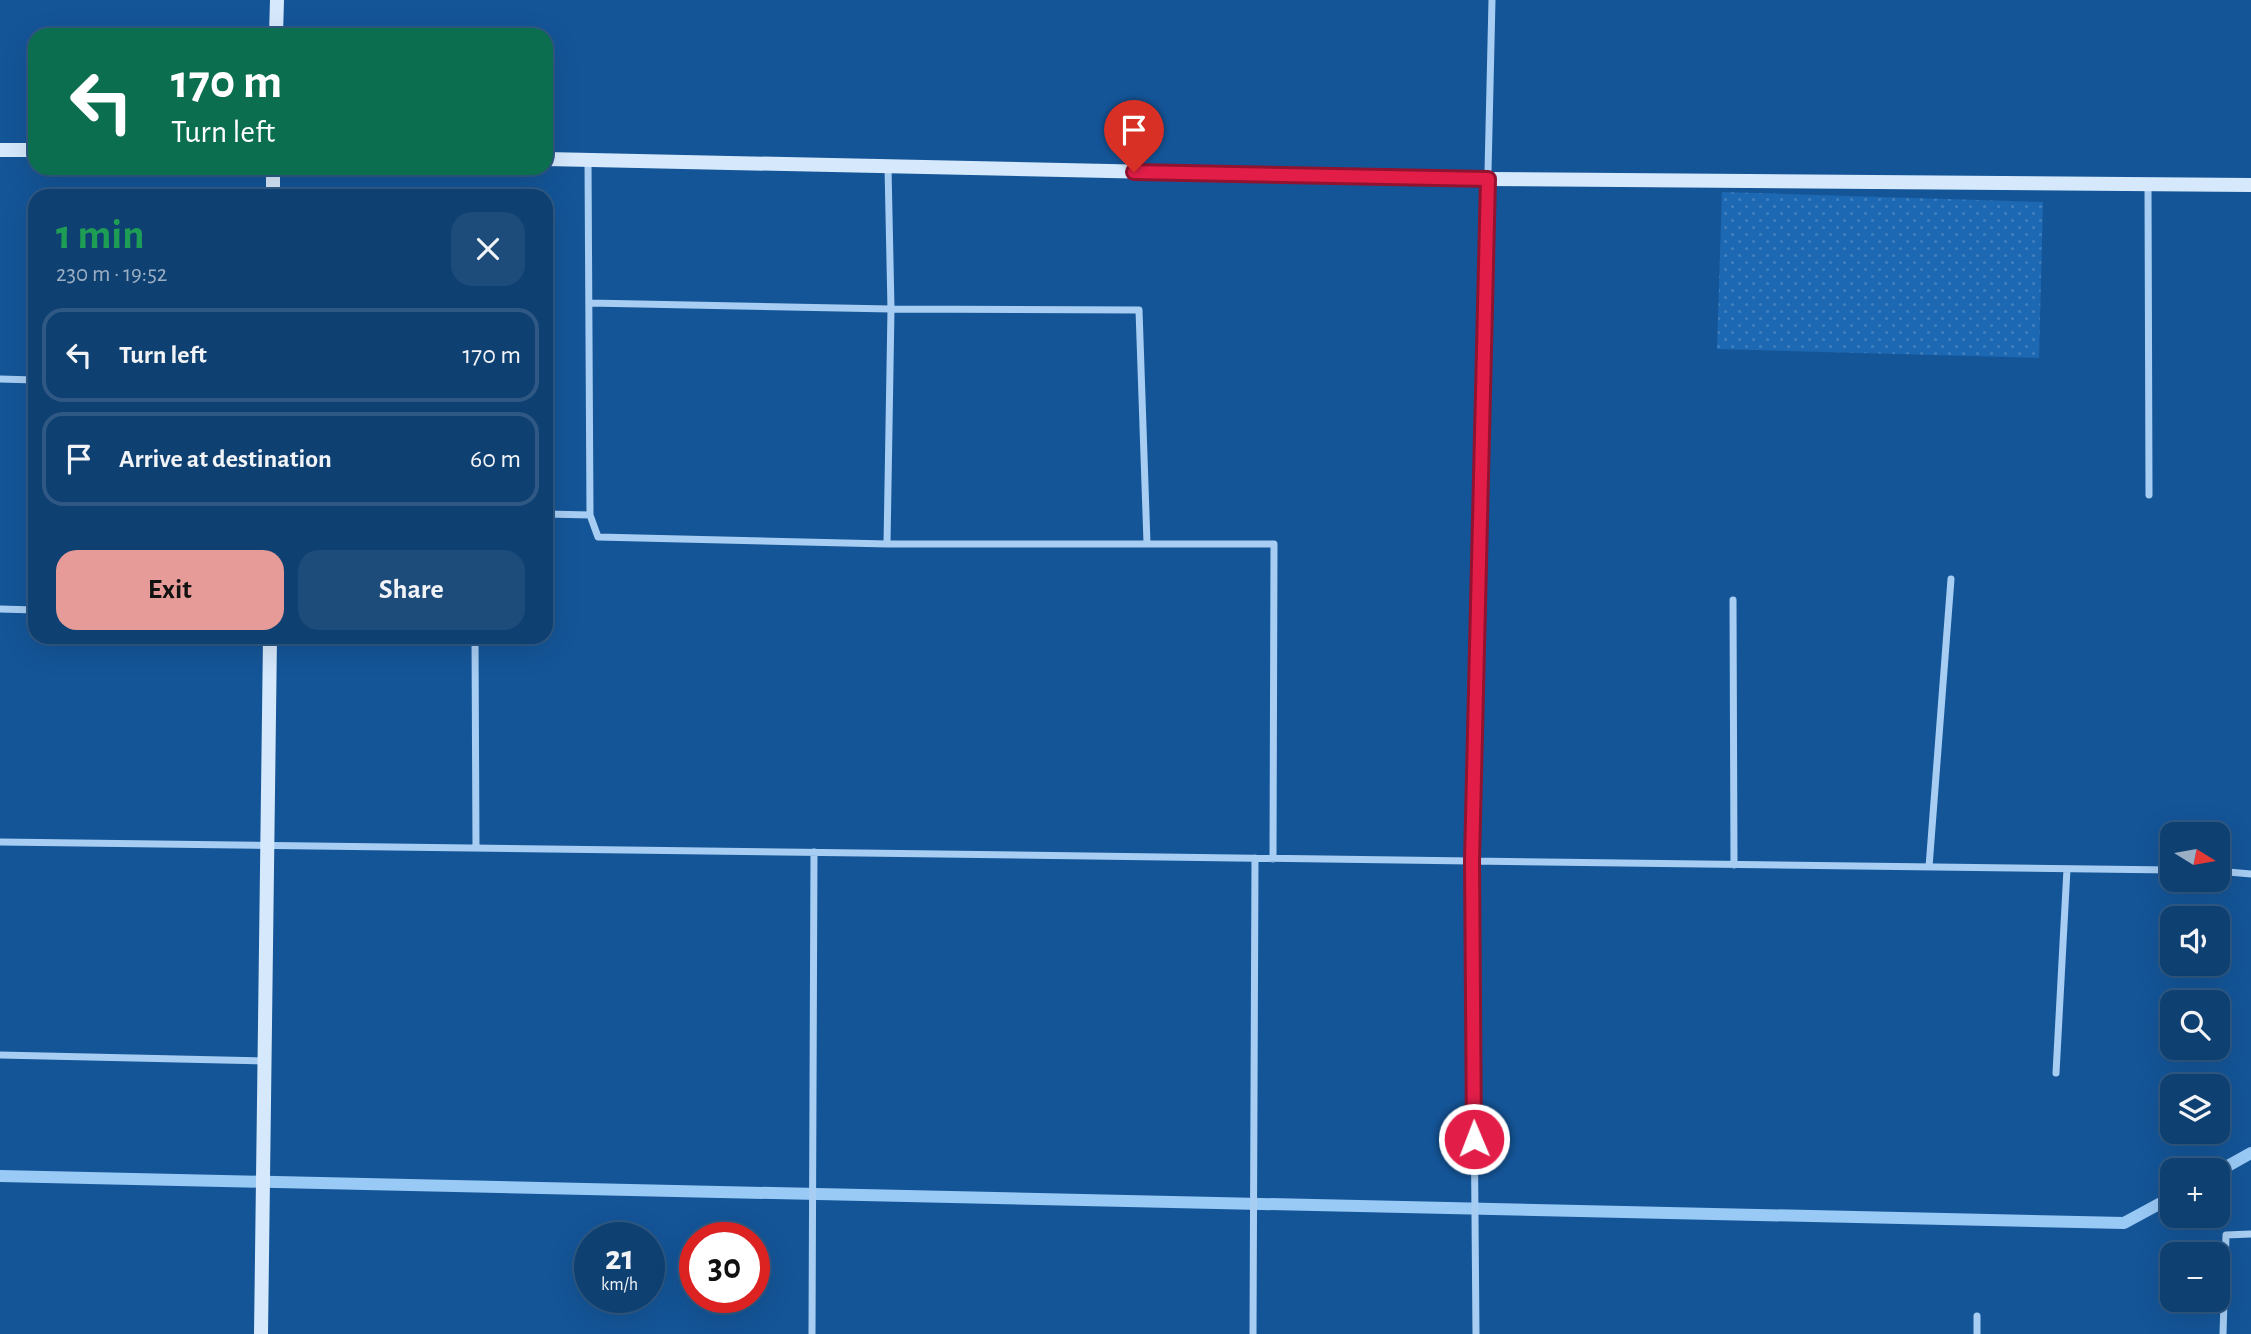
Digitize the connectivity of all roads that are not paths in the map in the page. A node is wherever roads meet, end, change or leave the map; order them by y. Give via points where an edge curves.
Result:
1 (277, 0) edge
2 (1492, 0) edge
3 (276, 28) edge
4 (0, 149) edge
5 (28, 150) edge
6 (553, 159) edge
7 (588, 160) junction
8 (888, 166) junction
9 (1488, 179) junction
10 (2148, 184) junction
11 (2251, 185) edge
12 (589, 303) junction
13 (891, 309) junction
14 (0, 379) edge
15 (28, 380) edge
16 (2149, 495) dead end
17 (553, 514) edge
18 (590, 515) junction
19 (1147, 543) junction
20 (887, 544) junction
21 (1951, 579) dead end
22 (1733, 600) dead end
23 (0, 609) edge
24 (28, 610) edge
25 (270, 644) edge
26 (475, 644) edge
27 (0, 842) edge
28 (269, 845) junction
29 (476, 848) junction
30 (814, 852) junction
31 (1255, 858) junction
32 (1273, 859) junction
33 (1472, 861) junction
34 (1734, 864) junction
35 (1929, 867) junction
36 (2067, 869) junction
37 (2160, 870) edge
38 (2230, 872) edge
39 (2251, 874) edge
40 (0, 1055) edge
41 (265, 1061) junction
42 (2056, 1073) dead end
43 (2251, 1234) edge
44 (1977, 1316) dead end
45 (261, 1334) edge
46 (812, 1334) edge
47 (1253, 1334) edge
48 (1475, 1334) edge
49 (1976, 1334) edge
50 (2223, 1334) edge

1 - 3 street
2 - 9 street
4 - 5 street
6 - 7 street
7 - 8 street
7 - 12 street
8 - 9 street
8 - 13 street
9 - 10 street
9 - 33 street
10 - 11 street
10 - 16 street
12 - 13 street
12 - 18 street
13 - 19 street via 1139,310
13 - 20 street
14 - 15 street
17 - 18 street
18 - 20 street via 598,537
19 - 20 street
19 - 32 street via 1274,544
21 - 35 street
22 - 34 street
23 - 24 street
25 - 28 street
26 - 29 street
27 - 28 street
28 - 29 street
28 - 41 street
29 - 30 street
30 - 31 street
30 - 46 street
31 - 32 street
31 - 47 street
32 - 33 street
33 - 34 street
33 - 48 street
34 - 35 street
35 - 36 street
36 - 37 street
36 - 42 street
38 - 39 street
40 - 41 street
41 - 45 street
43 - 50 street via 2226,1235
44 - 49 street

